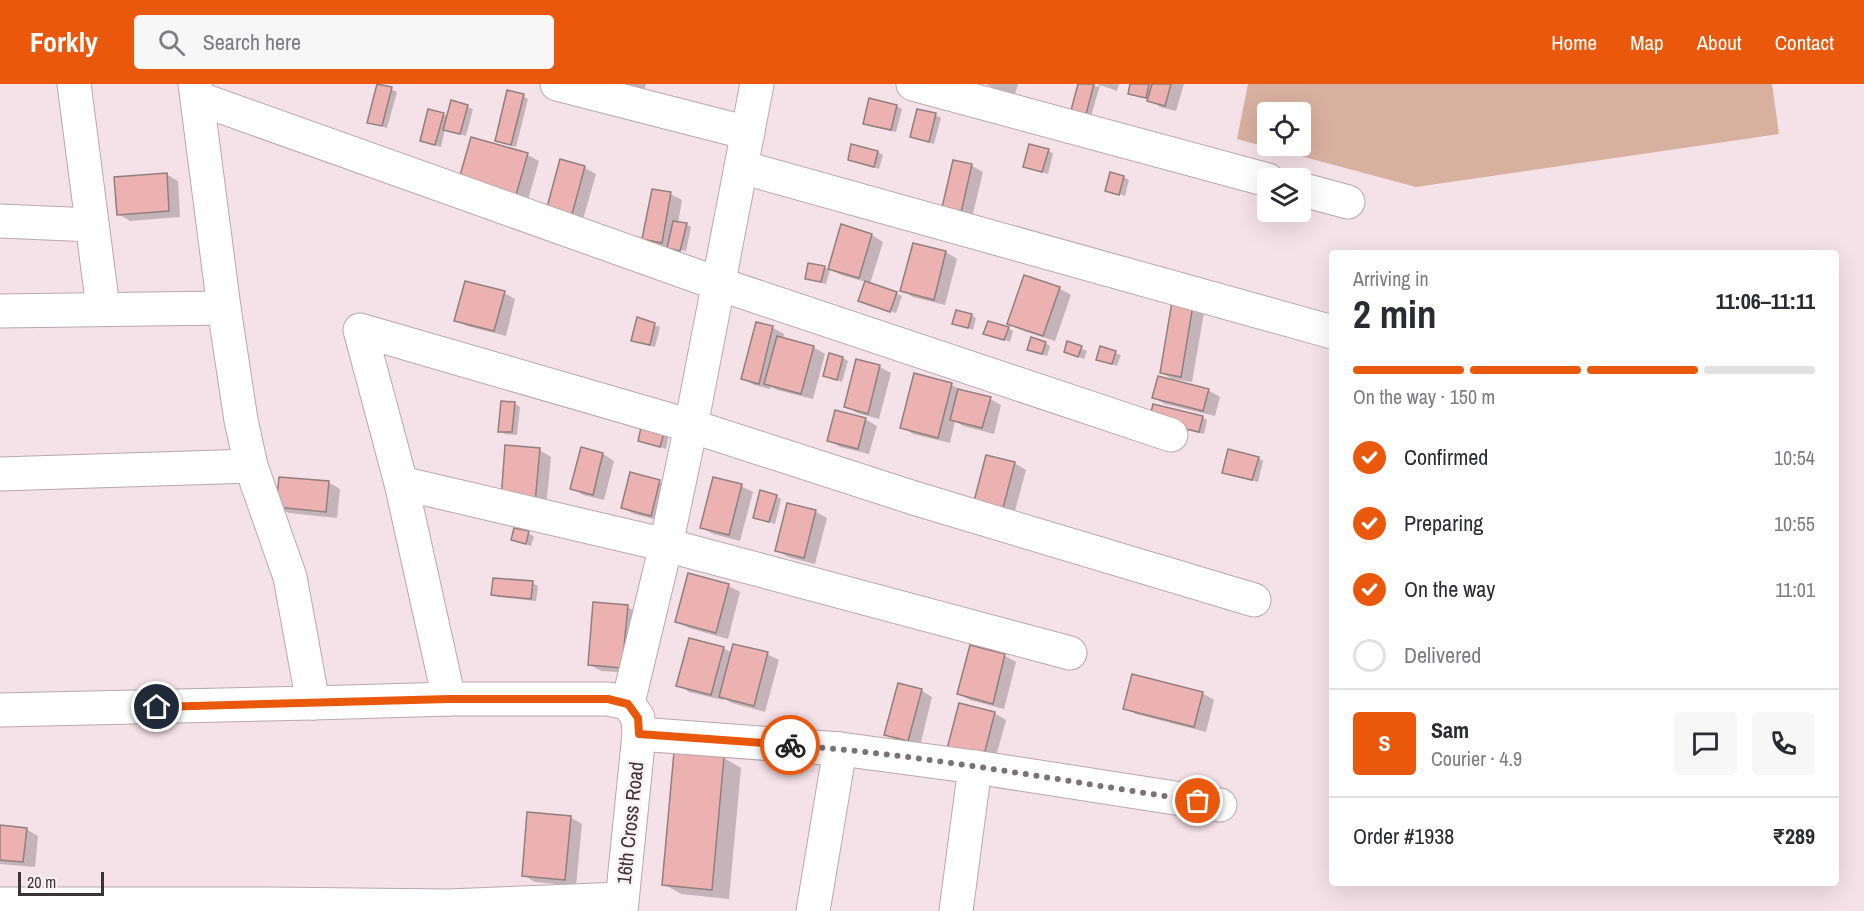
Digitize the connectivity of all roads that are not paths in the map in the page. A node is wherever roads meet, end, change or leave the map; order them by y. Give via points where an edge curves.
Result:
1 (74, 84) edge
2 (557, 84) edge
3 (757, 84) edge
4 (914, 84) edge
5 (196, 91) edge
6 (748, 133) junction
7 (741, 167) junction
8 (1257, 177) edge
9 (1311, 192) edge
10 (1348, 202) dead end
11 (0, 221) edge
12 (92, 225) junction
13 (718, 284) junction
14 (103, 308) junction
15 (224, 308) junction
16 (0, 311) edge
17 (1329, 331) edge
18 (691, 426) junction
19 (1171, 435) dead end
20 (251, 466) junction
21 (0, 474) edge
22 (401, 483) junction
23 (666, 545) junction
24 (1254, 600) dead end
25 (1070, 653) dead end
26 (449, 699) junction
27 (313, 704) junction
28 (628, 704) junction
29 (0, 710) edge
30 (639, 734) junction
31 (840, 749) junction
32 (975, 766) junction
33 (1220, 805) dead end
34 (0, 904) edge
35 (621, 905) edge
36 (83, 908) edge
37 (269, 908) edge
38 (448, 909) edge
39 (813, 911) edge
40 (956, 911) edge

1 - 12 street
2 - 6 street
3 - 6 street
4 - 8 street
5 - 13 street
5 - 15 street
6 - 7 street
7 - 13 street
7 - 17 street
9 - 10 street
11 - 12 street
12 - 14 street
13 - 18 street
13 - 19 street
14 - 15 street
14 - 16 street
15 - 20 street
18 - 22 street via 360,330
18 - 23 street
18 - 24 street via 917,499
20 - 21 street
20 - 27 street via 290,577
22 - 23 street
22 - 26 street
23 - 25 street
23 - 28 street
26 - 27 street
26 - 28 street via 608,699
27 - 29 street
28 - 30 street via 638,718
30 - 31 street
30 - 35 street, 16th Cross Road
31 - 32 street
31 - 39 street
32 - 33 street
32 - 40 street
34 - 36 street
35 - 38 street
36 - 37 street
37 - 38 street

